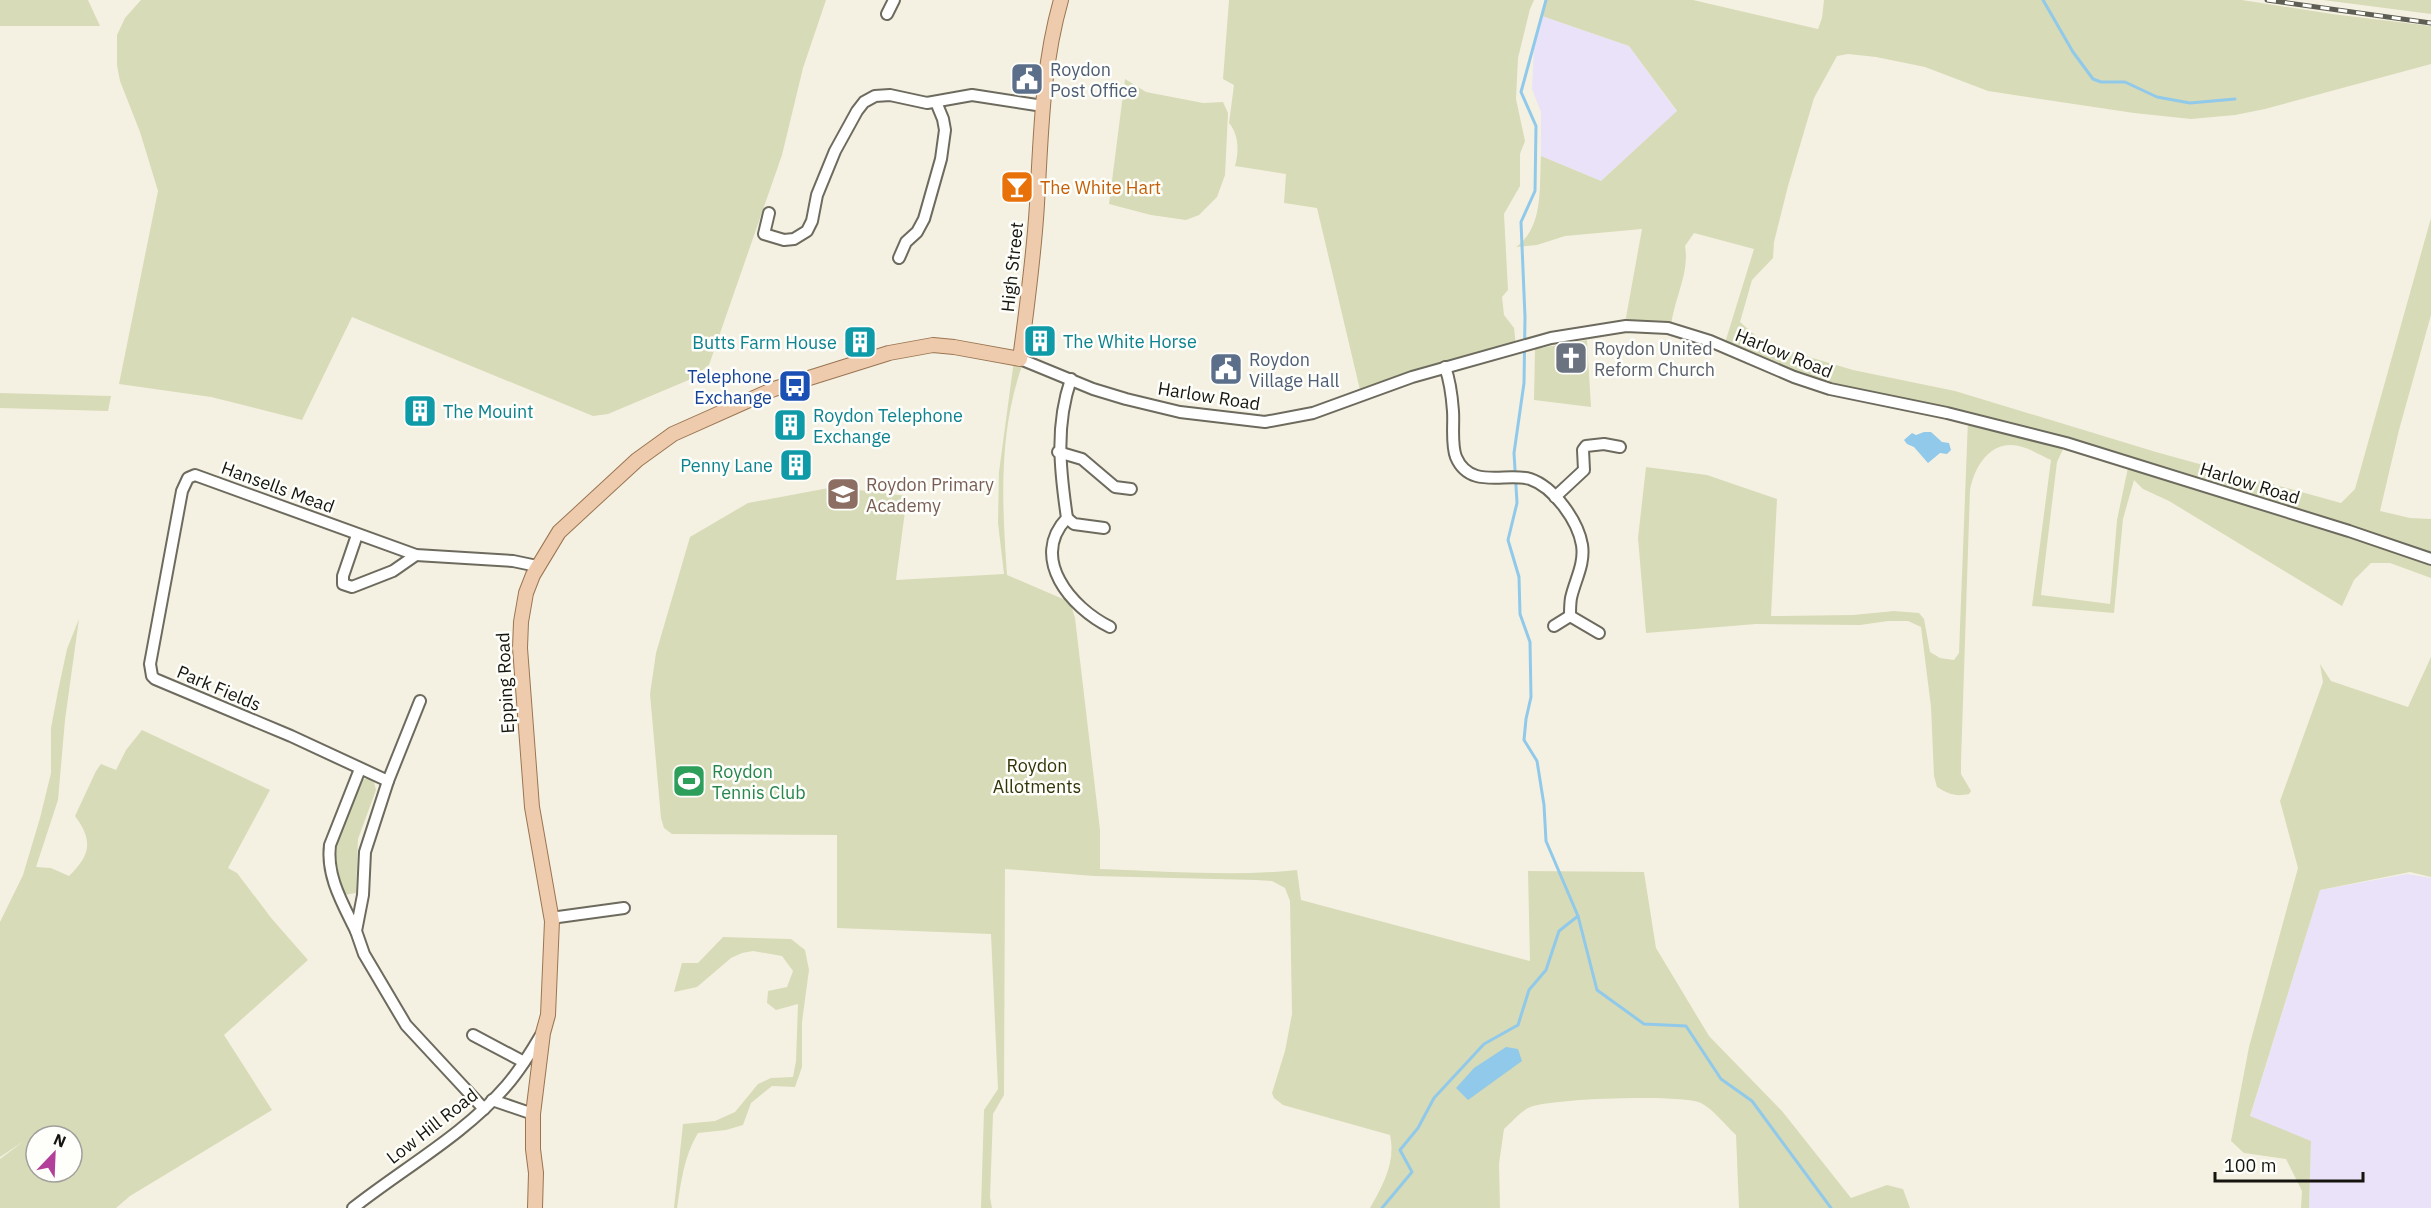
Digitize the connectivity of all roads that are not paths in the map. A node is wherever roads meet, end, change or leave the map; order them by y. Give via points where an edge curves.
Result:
1 (894, 0) edge
2 (1061, 0) edge
3 (887, 14) dead end
4 (936, 102) junction
5 (1043, 106) junction
6 (769, 213) dead end
7 (899, 258) dead end
8 (1020, 358) junction
9 (1445, 367) junction
10 (1071, 380) junction
11 (1620, 447) dead end
12 (1058, 452) junction
13 (188, 477) joint
14 (1131, 489) dead end
15 (1555, 497) junction
16 (1067, 518) junction
17 (1104, 528) dead end
18 (357, 535) junction
19 (416, 555) junction
20 (2431, 560) edge
21 (537, 566) junction
22 (1570, 616) junction
23 (1554, 626) dead end
24 (1110, 627) dead end
25 (1599, 633) dead end
26 (420, 701) dead end
27 (360, 769) junction
28 (388, 780) junction
29 (363, 895) junction
30 (341, 898) junction
31 (624, 908) dead end
32 (551, 918) junction
33 (356, 932) junction
34 (543, 1033) junction
35 (473, 1035) dead end
36 (524, 1062) junction
37 (488, 1105) junction
38 (533, 1114) junction
39 (353, 1208) edge
40 (535, 1208) edge

1 - 3 street
2 - 5 main road, High Street via 1049,49
4 - 5 street via 972,94
4 - 6 street via 890,95 864,102 835,151 807,231 784,240 764,234
4 - 7 street via 945,130 941,159 924,219
5 - 8 main road, High Street via 1031,273
8 - 10 street, Harlow Road
8 - 21 main road, Epping Road via 954,346 910,348 792,382 728,408 673,434 638,460 559,532
9 - 10 street, Harlow Road via 1314,413 1265,422 1180,412 1107,394
9 - 15 street via 1456,457 1466,470 1495,480 1530,479
9 - 20 street, Harlow Road via 1600,328 1673,329 1830,389 2066,443
10 - 12 street via 1062,408
11 - 15 street via 1586,446 1584,470
12 - 14 street via 1082,459 1115,487
12 - 16 street
13 - 18 street, Hansells Mead via 195,475
13 - 27 street, Park Fields via 182,491 150,664 152,676
15 - 22 street via 1575,525 1582,544 1583,560 1571,598
16 - 17 street via 1074,524
16 - 24 street via 1058,527 1053,563 1068,596
18 - 19 street, Hansells Mead
18 - 19 street via 343,576 344,584 352,587 393,571
19 - 21 street, Hansells Mead
21 - 32 main road, Epping Road via 526,593 520,648 532,807
22 - 23 street
22 - 25 street
26 - 28 street
27 - 28 street, Park Fields
27 - 30 street via 330,846 330,870
28 - 29 street via 365,852
29 - 30 street
29 - 33 street
30 - 33 street
31 - 32 street
32 - 34 main road, Epping Road via 552,960
33 - 37 street via 364,954 406,1025
34 - 36 street, Low Hill Road
34 - 38 main road, Epping Road
35 - 36 street
36 - 37 street, Low Hill Road
37 - 38 street
37 - 39 street, Low Hill Road via 453,1136
38 - 40 main road, Epping Road

